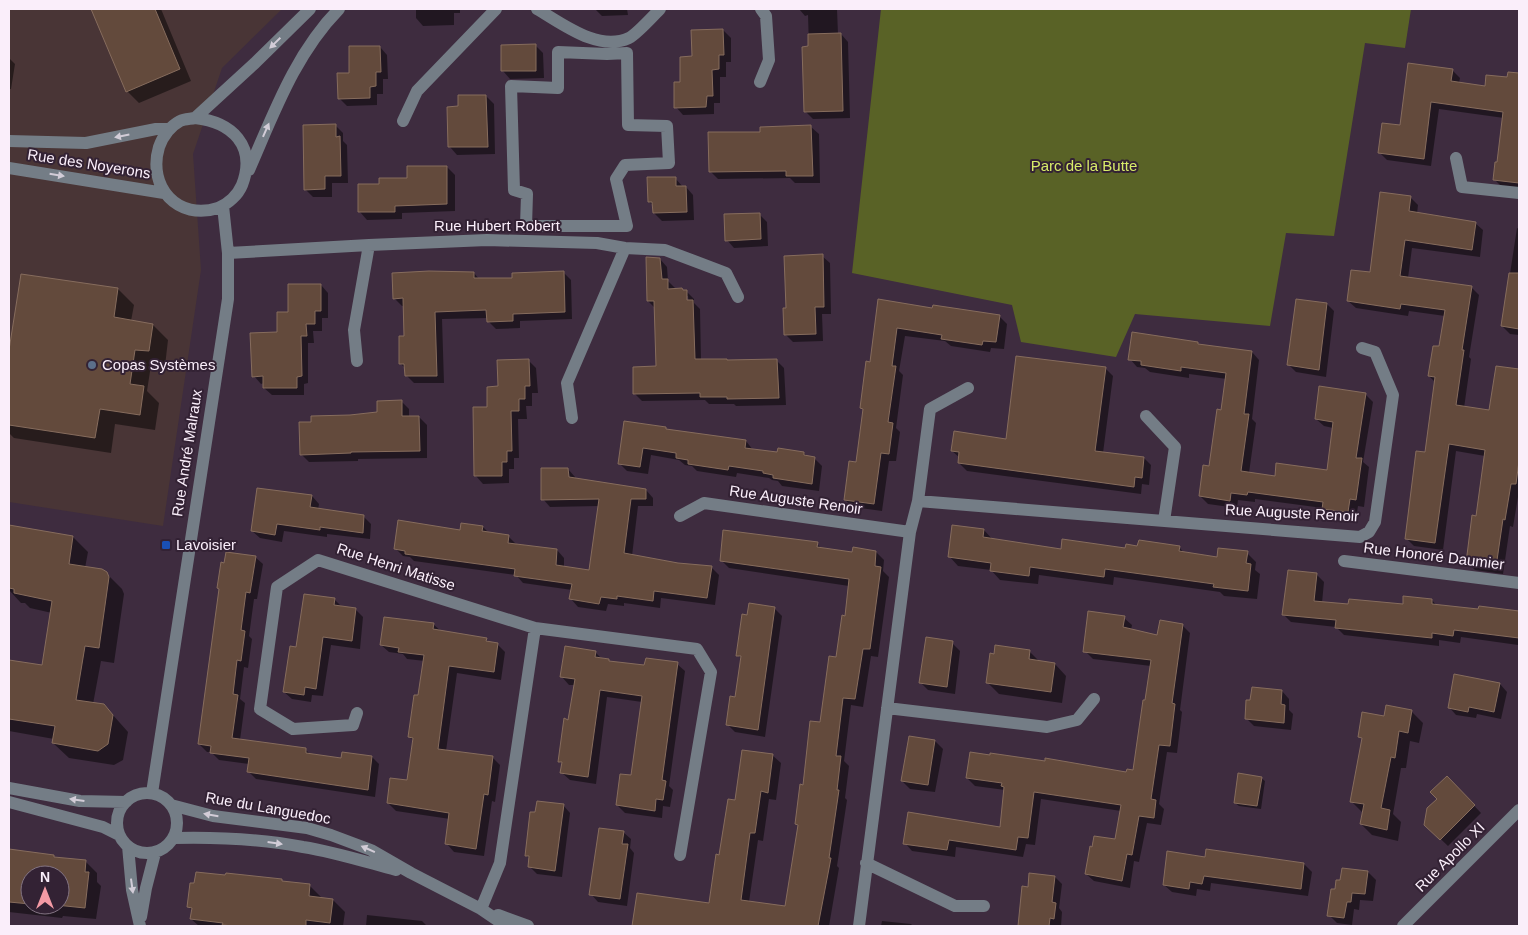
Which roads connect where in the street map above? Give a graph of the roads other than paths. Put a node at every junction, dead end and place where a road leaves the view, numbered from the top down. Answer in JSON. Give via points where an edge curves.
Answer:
{"nodes":[{"id":1,"x":310,"y":9,"type":"edge"},
{"id":2,"x":339,"y":9,"type":"edge"},
{"id":3,"x":496,"y":9,"type":"edge"},
{"id":4,"x":537,"y":9,"type":"edge"},
{"id":5,"x":660,"y":9,"type":"edge"},
{"id":6,"x":761,"y":9,"type":"edge"},
{"id":7,"x":760,"y":82,"type":"dead end"},
{"id":8,"x":195,"y":118,"type":"junction"},
{"id":9,"x":403,"y":121,"type":"dead end"},
{"id":10,"x":170,"y":129,"type":"junction"},
{"id":11,"x":9,"y":141,"type":"edge"},
{"id":12,"x":1456,"y":158,"type":"dead end"},
{"id":13,"x":9,"y":168,"type":"edge"},
{"id":14,"x":246,"y":174,"type":"junction"},
{"id":15,"x":514,"y":190,"type":"joint"},
{"id":16,"x":164,"y":193,"type":"junction"},
{"id":17,"x":1519,"y":193,"type":"edge"},
{"id":18,"x":223,"y":206,"type":"junction"},
{"id":19,"x":369,"y":245,"type":"junction"},
{"id":20,"x":625,"y":248,"type":"junction"},
{"id":21,"x":228,"y":253,"type":"junction"},
{"id":22,"x":738,"y":298,"type":"dead end"},
{"id":23,"x":1362,"y":348,"type":"dead end"},
{"id":24,"x":357,"y":362,"type":"dead end"},
{"id":25,"x":968,"y":388,"type":"dead end"},
{"id":26,"x":1146,"y":416,"type":"dead end"},
{"id":27,"x":572,"y":418,"type":"dead end"},
{"id":28,"x":918,"y":501,"type":"junction"},
{"id":29,"x":680,"y":516,"type":"dead end"},
{"id":30,"x":1164,"y":521,"type":"junction"},
{"id":31,"x":910,"y":532,"type":"junction"},
{"id":32,"x":1344,"y":561,"type":"dead end"},
{"id":33,"x":1519,"y":582,"type":"edge"},
{"id":34,"x":535,"y":628,"type":"junction"},
{"id":35,"x":1094,"y":699,"type":"dead end"},
{"id":36,"x":887,"y":708,"type":"junction"},
{"id":37,"x":357,"y":713,"type":"dead end"},
{"id":38,"x":9,"y":788,"type":"edge"},
{"id":39,"x":152,"y":793,"type":"junction"},
{"id":40,"x":9,"y":802,"type":"edge"},
{"id":41,"x":126,"y":802,"type":"junction"},
{"id":42,"x":171,"y":805,"type":"junction"},
{"id":43,"x":1519,"y":810,"type":"edge"},
{"id":44,"x":119,"y":835,"type":"junction"},
{"id":45,"x":174,"y":838,"type":"junction"},
{"id":46,"x":128,"y":846,"type":"junction"},
{"id":47,"x":155,"y":853,"type":"junction"},
{"id":48,"x":680,"y":856,"type":"dead end"},
{"id":49,"x":866,"y":863,"type":"junction"},
{"id":50,"x":411,"y":873,"type":"junction"},
{"id":51,"x":984,"y":906,"type":"dead end"},
{"id":52,"x":481,"y":909,"type":"junction"},
{"id":53,"x":140,"y":925,"type":"edge"},
{"id":54,"x":506,"y":926,"type":"edge"},
{"id":55,"x":528,"y":926,"type":"edge"},
{"id":56,"x":859,"y":926,"type":"edge"},
{"id":57,"x":1403,"y":926,"type":"edge"}],
"edges":[{"from":1,"to":8,"type":"street","one_way":true},
{"from":14,"to":2,"type":"street","one_way":true,"via":[[291,74]]},
{"from":3,"to":9,"type":"street","via":[[417,91]]},
{"from":4,"to":5,"type":"street","via":[[588,38],[607,42],[630,38]]},
{"from":6,"to":7,"type":"street","via":[[766,16],[769,60]]},
{"from":8,"to":10,"type":"street","via":[[180,121]]},
{"from":8,"to":14,"type":"street","via":[[230,129],[241,142],[247,158]]},
{"from":10,"to":11,"type":"street","name":"Rue des Noyerons","one_way":true,"via":[[86,143]]},
{"from":10,"to":16,"type":"street","via":[[162,138],[155,166]]},
{"from":12,"to":17,"type":"street","via":[[1462,187]]},
{"from":13,"to":16,"type":"street","name":"Rue des Noyerons","one_way":true},
{"from":14,"to":18,"type":"street","via":[[240,190]]},
{"from":15,"to":15,"type":"street","via":[[511,86],[558,88],[558,52],[627,53],[628,125],[667,126],[669,163],[626,165],[616,178],[627,226],[526,226],[527,194]]},
{"from":16,"to":18,"type":"street","via":[[176,204],[191,210],[207,211]]},
{"from":18,"to":21,"type":"street","name":"Rue André Malraux"},
{"from":19,"to":20,"type":"street","name":"Rue Hubert Robert","via":[[487,240],[597,243]]},
{"from":19,"to":21,"type":"street","name":"Rue Hubert Robert"},
{"from":19,"to":24,"type":"street","via":[[354,330]]},
{"from":20,"to":22,"type":"street","name":"Rue Hubert Robert","via":[[665,250],[726,272]]},
{"from":20,"to":27,"type":"street","via":[[567,383]]},
{"from":21,"to":39,"type":"street","name":"Rue André Malraux","via":[[228,299]]},
{"from":23,"to":30,"type":"street","name":"Rue Auguste Renoir","via":[[1375,352],[1393,395],[1375,522],[1369,532],[1360,536]]},
{"from":25,"to":28,"type":"street","via":[[930,408]]},
{"from":26,"to":30,"type":"street","via":[[1175,447]]},
{"from":28,"to":30,"type":"street","name":"Rue Auguste Renoir"},
{"from":28,"to":31,"type":"street"},
{"from":29,"to":31,"type":"street","name":"Rue Auguste Renoir","via":[[704,503]]},
{"from":31,"to":36,"type":"street"},
{"from":32,"to":33,"type":"street","name":"Rue Honoré Daumier"},
{"from":34,"to":37,"type":"street","name":"Rue Henri Matisse","via":[[318,560],[277,587],[260,709],[292,729],[353,725]]},
{"from":34,"to":48,"type":"street","name":"Rue Henri Matisse","via":[[697,649],[711,672]]},
{"from":34,"to":52,"type":"street","via":[[500,863]]},
{"from":35,"to":36,"type":"street","via":[[1077,720],[1047,727]]},
{"from":36,"to":49,"type":"street"},
{"from":41,"to":38,"type":"street","one_way":true,"via":[[80,801]]},
{"from":39,"to":41,"type":"street","via":[[133,796]]},
{"from":39,"to":42,"type":"street"},
{"from":40,"to":44,"type":"street","via":[[103,827]]},
{"from":41,"to":44,"type":"street","via":[[117,818]]},
{"from":42,"to":45,"type":"street","via":[[177,821]]},
{"from":50,"to":42,"type":"street","name":"Rue du Languedoc","one_way":true,"via":[[371,850],[331,834],[213,816]]},
{"from":43,"to":57,"type":"street","name":"Rue Apollo XI"},
{"from":44,"to":46,"type":"street"},
{"from":45,"to":47,"type":"street"},
{"from":45,"to":50,"type":"street","name":"Rue du Languedoc","one_way":true,"via":[[264,841],[304,847]]},
{"from":46,"to":47,"type":"street","via":[[136,852]]},
{"from":46,"to":53,"type":"street","one_way":true,"via":[[132,890]]},
{"from":47,"to":53,"type":"street"},
{"from":49,"to":51,"type":"street","via":[[955,906]]},
{"from":49,"to":56,"type":"street"},
{"from":50,"to":52,"type":"street","name":"Rue du Languedoc"},
{"from":52,"to":54,"type":"street","name":"Rue du Languedoc"},
{"from":52,"to":55,"type":"street","name":"Rue du Languedoc"}]}
